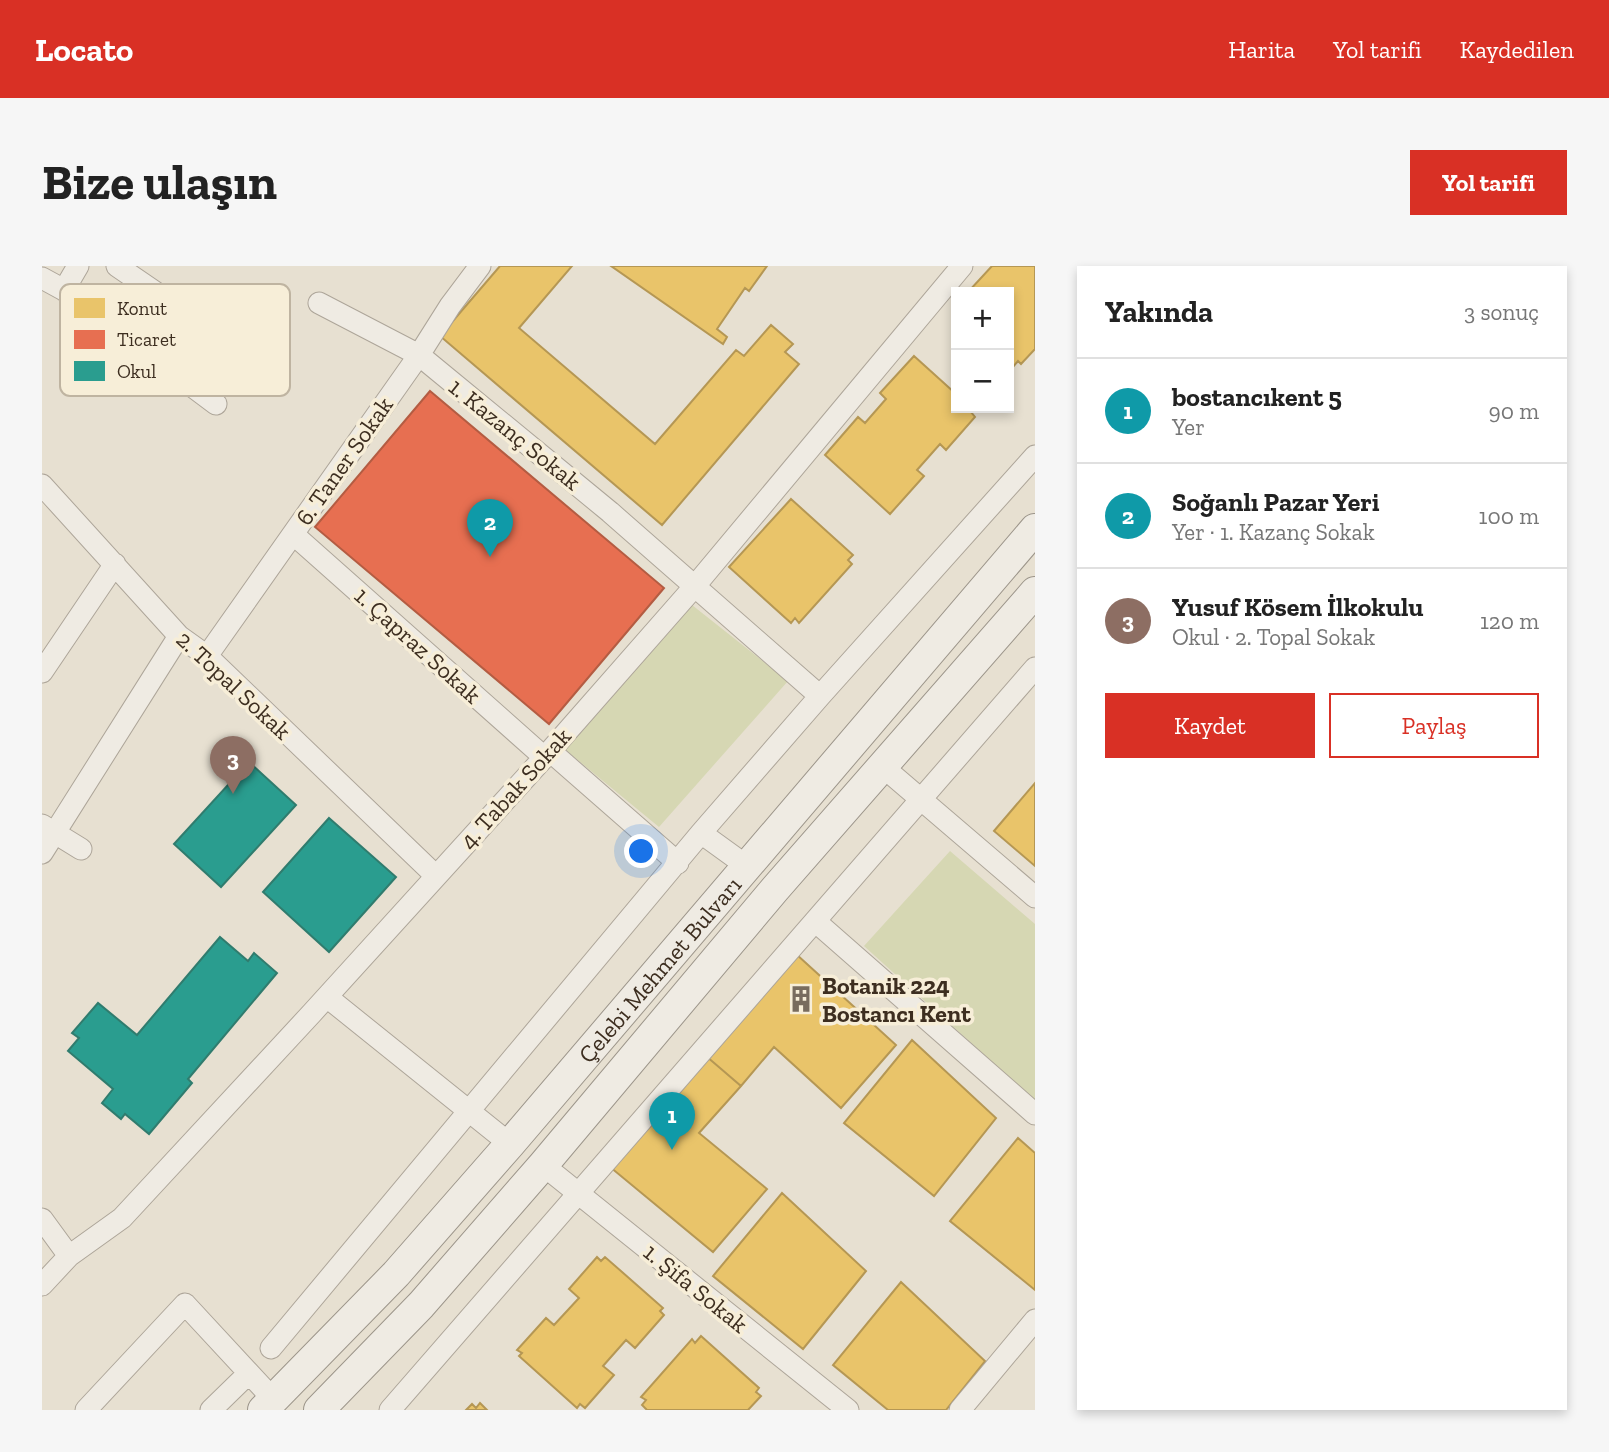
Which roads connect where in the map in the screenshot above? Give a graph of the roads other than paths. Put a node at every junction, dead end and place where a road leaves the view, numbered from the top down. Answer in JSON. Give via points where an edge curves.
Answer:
{"nodes":[{"id":1,"x":78,"y":266,"type":"edge"},
{"id":2,"x":117,"y":266,"type":"edge"},
{"id":3,"x":480,"y":266,"type":"edge"},
{"id":4,"x":962,"y":266,"type":"edge"},
{"id":5,"x":42,"y":278,"type":"edge"},
{"id":6,"x":68,"y":284,"type":"edge"},
{"id":7,"x":143,"y":284,"type":"edge"},
{"id":8,"x":60,"y":288,"type":"edge"},
{"id":9,"x":319,"y":303,"type":"dead end"},
{"id":10,"x":419,"y":355,"type":"junction"},
{"id":11,"x":205,"y":396,"type":"edge"},
{"id":12,"x":216,"y":404,"type":"dead end"},
{"id":13,"x":1035,"y":456,"type":"edge"},
{"id":14,"x":45,"y":495,"type":"edge"},
{"id":15,"x":1035,"y":529,"type":"edge"},
{"id":16,"x":293,"y":534,"type":"junction"},
{"id":17,"x":115,"y":564,"type":"junction"},
{"id":18,"x":694,"y":587,"type":"junction"},
{"id":19,"x":1035,"y":592,"type":"edge"},
{"id":20,"x":179,"y":636,"type":"junction"},
{"id":21,"x":206,"y":656,"type":"junction"},
{"id":22,"x":1035,"y":668,"type":"edge"},
{"id":23,"x":42,"y":672,"type":"edge"},
{"id":24,"x":820,"y":696,"type":"junction"},
{"id":25,"x":547,"y":754,"type":"junction"},
{"id":26,"x":882,"y":766,"type":"junction"},
{"id":27,"x":921,"y":799,"type":"junction"},
{"id":28,"x":48,"y":829,"type":"edge"},
{"id":29,"x":701,"y":833,"type":"junction"},
{"id":30,"x":81,"y":849,"type":"dead end"},
{"id":31,"x":42,"y":853,"type":"edge"},
{"id":32,"x":678,"y":863,"type":"junction"},
{"id":33,"x":748,"y":867,"type":"junction"},
{"id":34,"x":436,"y":876,"type":"junction"},
{"id":35,"x":1035,"y":897,"type":"edge"},
{"id":36,"x":814,"y":922,"type":"junction"},
{"id":37,"x":327,"y":997,"type":"junction"},
{"id":38,"x":470,"y":1111,"type":"junction"},
{"id":39,"x":1035,"y":1114,"type":"edge"},
{"id":40,"x":510,"y":1144,"type":"junction"},
{"id":41,"x":543,"y":1165,"type":"junction"},
{"id":42,"x":579,"y":1195,"type":"junction"},
{"id":43,"x":42,"y":1219,"type":"edge"},
{"id":44,"x":69,"y":1256,"type":"junction"},
{"id":45,"x":42,"y":1285,"type":"edge"},
{"id":46,"x":1035,"y":1320,"type":"edge"},
{"id":47,"x":271,"y":1348,"type":"dead end"},
{"id":48,"x":249,"y":1373,"type":"junction"},
{"id":49,"x":268,"y":1405,"type":"edge"},
{"id":50,"x":86,"y":1410,"type":"edge"},
{"id":51,"x":211,"y":1410,"type":"edge"},
{"id":52,"x":319,"y":1410,"type":"edge"},
{"id":53,"x":390,"y":1410,"type":"edge"},
{"id":54,"x":848,"y":1410,"type":"edge"},
{"id":55,"x":960,"y":1410,"type":"edge"}],
"edges":[{"from":1,"to":6,"type":"street"},
{"from":2,"to":7,"type":"street"},
{"from":3,"to":10,"type":"street","name":"6. Taner Sokak"},
{"from":4,"to":18,"type":"street","name":"4. Tabak Sokak"},
{"from":5,"to":8,"type":"street"},
{"from":9,"to":10,"type":"street","name":"1. Kazanç Sokak"},
{"from":10,"to":16,"type":"street","name":"6. Taner Sokak"},
{"from":10,"to":18,"type":"street","name":"1. Kazanç Sokak"},
{"from":11,"to":12,"type":"street"},
{"from":13,"to":24,"type":"street"},
{"from":14,"to":17,"type":"street","name":"2. Topal Sokak"},
{"from":15,"to":33,"type":"main road","name":"Çelebi Mehmet Bulvarı"},
{"from":16,"to":21,"type":"street","name":"6. Taner Sokak"},
{"from":16,"to":25,"type":"street","name":"1. Çapraz Sokak"},
{"from":17,"to":20,"type":"street","name":"2. Topal Sokak"},
{"from":17,"to":23,"type":"street"},
{"from":18,"to":24,"type":"street","name":"1. Kazanç Sokak"},
{"from":18,"to":25,"type":"street","name":"4. Tabak Sokak"},
{"from":19,"to":26,"type":"main road","name":"Çelebi Mehmet Bulvarı"},
{"from":20,"to":21,"type":"street","name":"2. Topal Sokak"},
{"from":20,"to":28,"type":"street"},
{"from":21,"to":34,"type":"street","name":"2. Topal Sokak"},
{"from":22,"to":27,"type":"street"},
{"from":24,"to":29,"type":"street"},
{"from":25,"to":32,"type":"street","name":"1. Çapraz Sokak"},
{"from":25,"to":34,"type":"street","name":"4. Tabak Sokak"},
{"from":26,"to":27,"type":"street"},
{"from":26,"to":41,"type":"main road","name":"Çelebi Mehmet Bulvarı"},
{"from":27,"to":35,"type":"street"},
{"from":27,"to":36,"type":"street"},
{"from":28,"to":30,"type":"street"},
{"from":28,"to":31,"type":"street"},
{"from":29,"to":32,"type":"street"},
{"from":29,"to":33,"type":"street"},
{"from":32,"to":38,"type":"street"},
{"from":33,"to":40,"type":"main road","name":"Çelebi Mehmet Bulvarı"},
{"from":34,"to":37,"type":"street","name":"4. Tabak Sokak"},
{"from":36,"to":39,"type":"street"},
{"from":36,"to":42,"type":"street"},
{"from":37,"to":38,"type":"street"},
{"from":37,"to":44,"type":"street","name":"4. Tabak Sokak","via":[[122,1218]]},
{"from":38,"to":40,"type":"street"},
{"from":38,"to":47,"type":"street"},
{"from":40,"to":49,"type":"main road","name":"Çelebi Mehmet Bulvarı","via":[[396,1274]]},
{"from":41,"to":42,"type":"street","name":"1. Şifa Sokak"},
{"from":41,"to":52,"type":"main road","name":"Çelebi Mehmet Bulvarı","via":[[421,1305]]},
{"from":42,"to":53,"type":"street"},
{"from":42,"to":54,"type":"street","name":"1. Şifa Sokak"},
{"from":43,"to":44,"type":"street"},
{"from":44,"to":45,"type":"street","name":"4. Tabak Sokak"},
{"from":46,"to":55,"type":"street"},
{"from":48,"to":49,"type":"street"},
{"from":48,"to":50,"type":"street","via":[[186,1304]]},
{"from":48,"to":51,"type":"street"}]}
